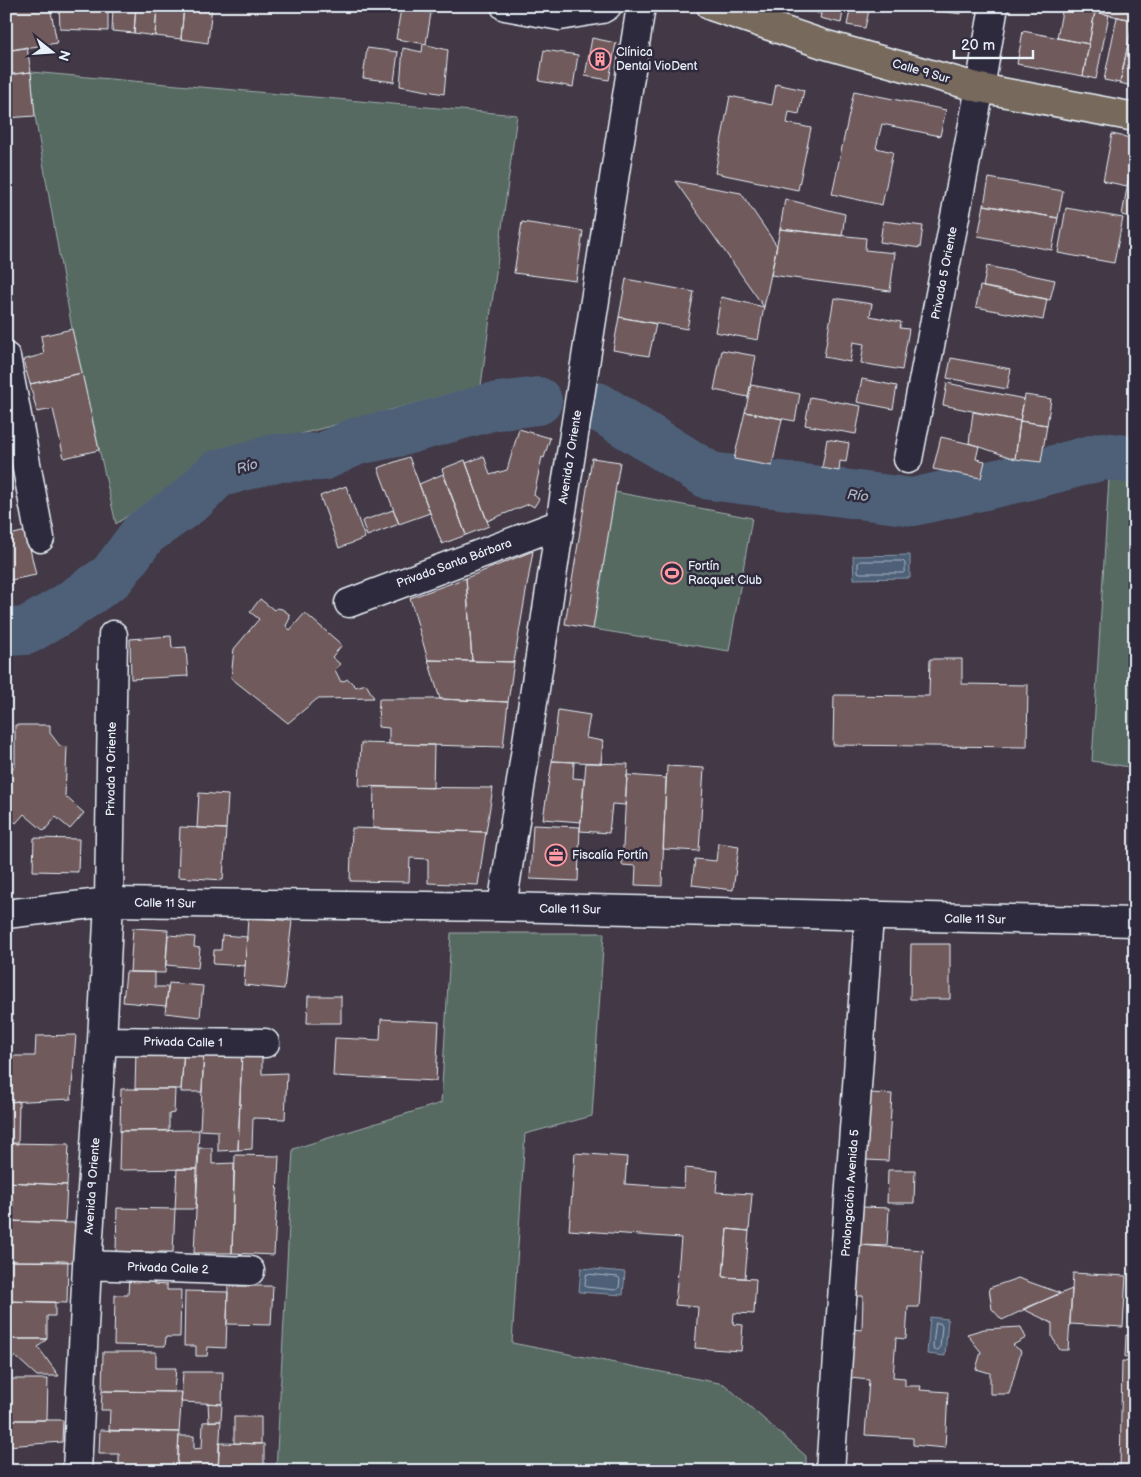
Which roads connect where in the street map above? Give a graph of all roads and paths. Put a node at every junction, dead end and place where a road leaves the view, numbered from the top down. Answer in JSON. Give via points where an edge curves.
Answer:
{"nodes":[{"id":1,"x":505,"y":6,"type":"edge"},
{"id":2,"x":607,"y":6,"type":"edge"},
{"id":3,"x":641,"y":6,"type":"edge"},
{"id":4,"x":711,"y":6,"type":"edge"},
{"id":5,"x":994,"y":6,"type":"edge"},
{"id":6,"x":980,"y":88,"type":"junction"},
{"id":7,"x":1135,"y":117,"type":"edge"},
{"id":8,"x":6,"y":357,"type":"edge"},
{"id":9,"x":908,"y":459,"type":"dead end"},
{"id":10,"x":560,"y":524,"type":"junction"},
{"id":11,"x":40,"y":538,"type":"dead end"},
{"id":12,"x":349,"y":603,"type":"dead end"},
{"id":13,"x":113,"y":635,"type":"dead end"},
{"id":14,"x":109,"y":902,"type":"junction"},
{"id":15,"x":502,"y":907,"type":"junction"},
{"id":16,"x":6,"y":914,"type":"edge"},
{"id":17,"x":869,"y":916,"type":"junction"},
{"id":18,"x":1135,"y":922,"type":"edge"},
{"id":19,"x":102,"y":1041,"type":"junction"},
{"id":20,"x":265,"y":1043,"type":"dead end"},
{"id":21,"x":87,"y":1265,"type":"junction"},
{"id":22,"x":250,"y":1271,"type":"dead end"},
{"id":23,"x":77,"y":1471,"type":"edge"},
{"id":24,"x":830,"y":1471,"type":"edge"}],
"edges":[{"from":1,"to":2,"type":"street","via":[[560,16]]},
{"from":3,"to":10,"type":"street","name":"Avenida 7 Oriente"},
{"from":4,"to":6,"type":"main road","name":"Calle 9 Sur","via":[[823,44]]},
{"from":5,"to":6,"type":"street","name":"Privada 5 Oriente"},
{"from":6,"to":7,"type":"main road","name":"Calle 9 Sur"},
{"from":6,"to":9,"type":"street","name":"Privada 5 Oriente"},
{"from":8,"to":11,"type":"street"},
{"from":10,"to":12,"type":"street","name":"Privada Santa Bárbara"},
{"from":10,"to":15,"type":"street","name":"Avenida 7 Oriente"},
{"from":13,"to":14,"type":"street","name":"Privada 9 Oriente"},
{"from":14,"to":15,"type":"street","name":"Calle 11 Sur"},
{"from":14,"to":16,"type":"street","name":"Calle 11 Sur"},
{"from":14,"to":19,"type":"street","name":"Avenida 9 Oriente"},
{"from":15,"to":17,"type":"street","name":"Calle 11 Sur"},
{"from":17,"to":18,"type":"street","name":"Calle 11 Sur"},
{"from":17,"to":24,"type":"street","name":"Prolongación Avenida 5"},
{"from":19,"to":20,"type":"street","name":"Privada Calle 1"},
{"from":19,"to":21,"type":"street","name":"Avenida 9 Oriente"},
{"from":21,"to":22,"type":"street","name":"Privada Calle 2"},
{"from":21,"to":23,"type":"street","name":"Avenida 9 Oriente"}]}
